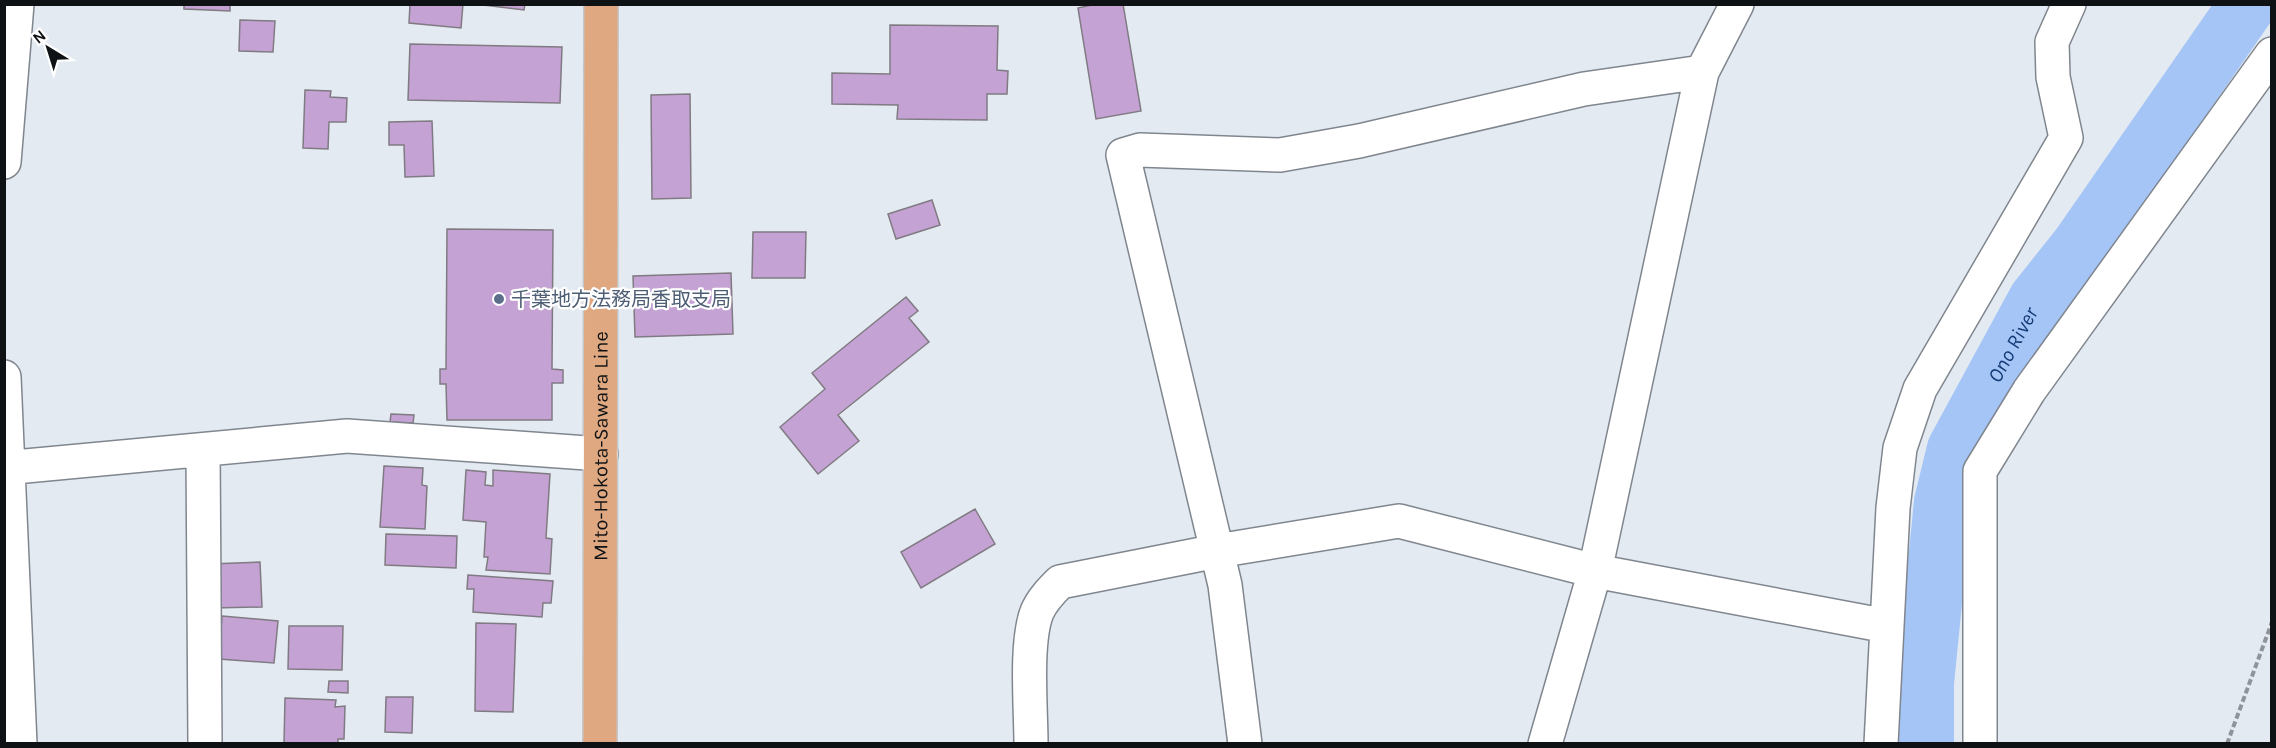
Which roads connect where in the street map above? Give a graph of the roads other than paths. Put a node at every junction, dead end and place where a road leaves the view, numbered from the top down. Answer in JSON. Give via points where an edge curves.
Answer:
{"nodes":[{"id":1,"x":17,"y":4,"type":"edge"},
{"id":2,"x":601,"y":4,"type":"edge"},
{"id":3,"x":1737,"y":4,"type":"edge"},
{"id":4,"x":2069,"y":4,"type":"edge"},
{"id":5,"x":2271,"y":54,"type":"edge"},
{"id":6,"x":1702,"y":72,"type":"junction"},
{"id":7,"x":4,"y":162,"type":"edge"},
{"id":8,"x":4,"y":377,"type":"edge"},
{"id":9,"x":202,"y":450,"type":"junction"},
{"id":10,"x":601,"y":454,"type":"junction"},
{"id":11,"x":6,"y":468,"type":"edge"},
{"id":12,"x":1217,"y":551,"type":"junction"},
{"id":13,"x":1595,"y":571,"type":"junction"},
{"id":14,"x":1887,"y":626,"type":"junction"},
{"id":15,"x":20,"y":744,"type":"edge"},
{"id":16,"x":205,"y":744,"type":"edge"},
{"id":17,"x":600,"y":744,"type":"edge"},
{"id":18,"x":1031,"y":744,"type":"edge"},
{"id":19,"x":1245,"y":744,"type":"edge"},
{"id":20,"x":1545,"y":744,"type":"edge"},
{"id":21,"x":1881,"y":744,"type":"edge"},
{"id":22,"x":1980,"y":744,"type":"edge"}],
"edges":[{"from":1,"to":7,"type":"street"},
{"from":2,"to":10,"type":"main road","name":"Mito-Hokota-Sawara Line"},
{"from":3,"to":6,"type":"street"},
{"from":4,"to":14,"type":"street","via":[[2052,42],[2053,77],[2066,138],[1920,389],[1900,448]]},
{"from":5,"to":22,"type":"street","via":[[2029,391],[1980,471]]},
{"from":6,"to":12,"type":"street","via":[[1584,89],[1359,141],[1280,155],[1140,150],[1123,155]]},
{"from":6,"to":13,"type":"street"},
{"from":8,"to":11,"type":"street"},
{"from":9,"to":10,"type":"street","via":[[347,436]]},
{"from":9,"to":11,"type":"street"},
{"from":9,"to":16,"type":"street"},
{"from":10,"to":17,"type":"main road","name":"Mito-Hokota-Sawara Line"},
{"from":11,"to":15,"type":"street"},
{"from":12,"to":13,"type":"street","via":[[1399,521]]},
{"from":12,"to":18,"type":"street","via":[[1060,582],[1046,596],[1032,631]]},
{"from":12,"to":19,"type":"street","via":[[1225,585]]},
{"from":13,"to":14,"type":"street"},
{"from":13,"to":20,"type":"street"},
{"from":14,"to":21,"type":"street"}]}
